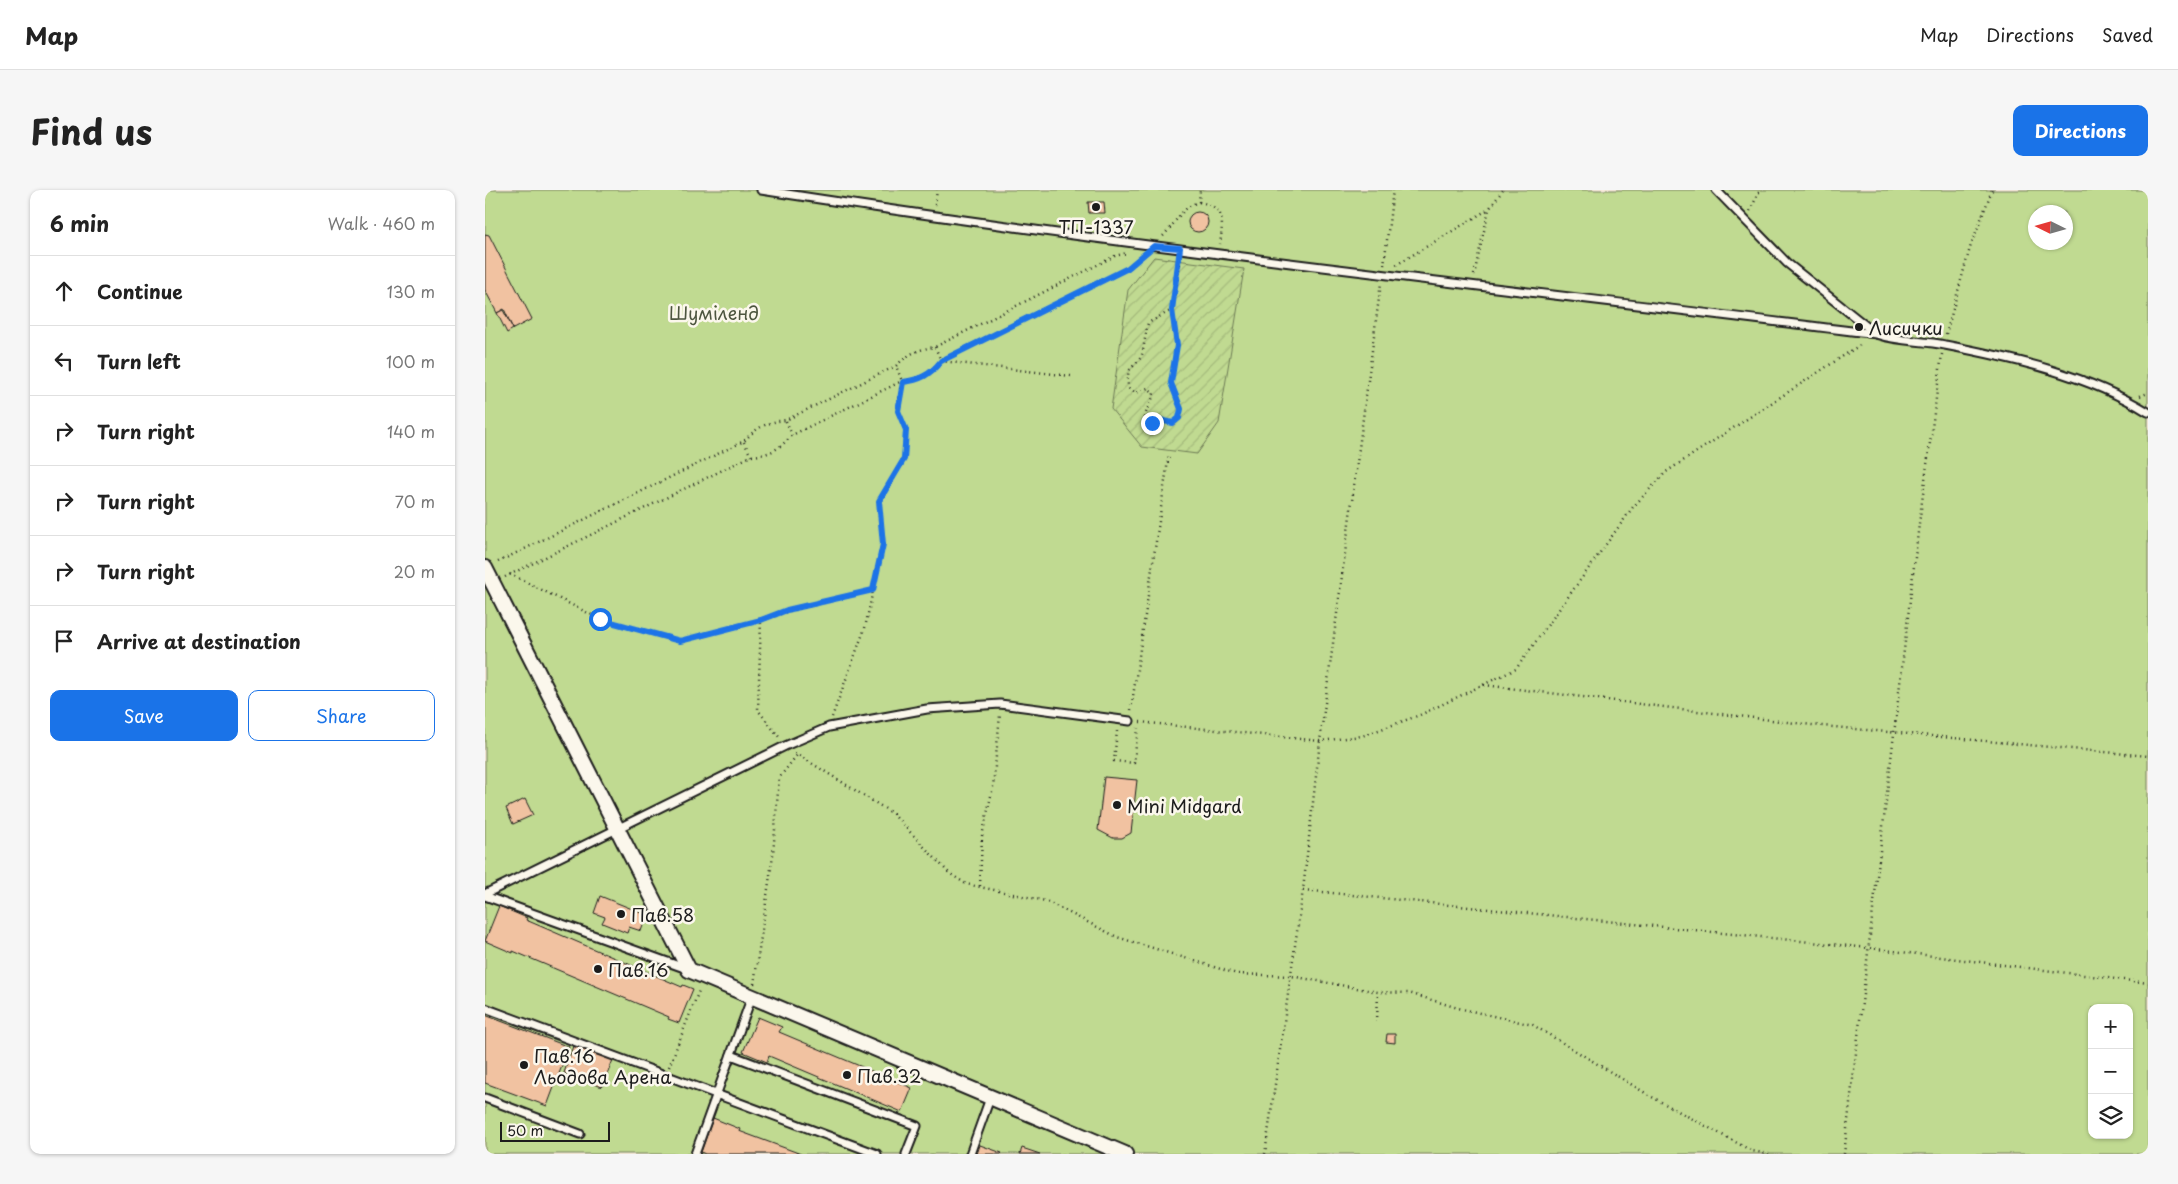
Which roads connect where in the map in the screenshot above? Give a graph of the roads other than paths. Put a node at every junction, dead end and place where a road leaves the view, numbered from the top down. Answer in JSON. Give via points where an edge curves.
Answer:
{"nodes":[{"id":1,"x":761,"y":190,"type":"edge"},
{"id":2,"x":1715,"y":190,"type":"edge"},
{"id":3,"x":1877,"y":334,"type":"junction"},
{"id":4,"x":2148,"y":412,"type":"edge"},
{"id":5,"x":487,"y":574,"type":"edge"},
{"id":6,"x":1130,"y":721,"type":"road end"},
{"id":7,"x":617,"y":828,"type":"junction"},
{"id":8,"x":485,"y":895,"type":"edge"},
{"id":9,"x":689,"y":970,"type":"junction"},
{"id":10,"x":752,"y":996,"type":"junction"},
{"id":11,"x":485,"y":1008,"type":"edge"},
{"id":12,"x":731,"y":1055,"type":"junction"},
{"id":13,"x":717,"y":1095,"type":"junction"},
{"id":14,"x":485,"y":1098,"type":"edge"},
{"id":15,"x":990,"y":1098,"type":"junction"},
{"id":16,"x":580,"y":1134,"type":"dead end"},
{"id":17,"x":695,"y":1154,"type":"edge"},
{"id":18,"x":877,"y":1154,"type":"edge"},
{"id":19,"x":906,"y":1154,"type":"edge"},
{"id":20,"x":970,"y":1154,"type":"edge"},
{"id":21,"x":1125,"y":1154,"type":"edge"}],
"edges":[{"from":1,"to":3,"type":"lane","via":[[1154,246]]},
{"from":2,"to":3,"type":"lane","via":[[1787,263]]},
{"from":3,"to":4,"type":"lane","via":[[1891,339],[1943,344],[2052,370],[2129,400]]},
{"from":5,"to":7,"type":"street"},
{"from":6,"to":7,"type":"lane","via":[[1000,704],[927,709],[829,726]]},
{"from":7,"to":8,"type":"lane"},
{"from":7,"to":9,"type":"street"},
{"from":8,"to":9,"type":"lane"},
{"from":9,"to":10,"type":"street"},
{"from":10,"to":12,"type":"lane"},
{"from":10,"to":15,"type":"street"},
{"from":11,"to":13,"type":"lane"},
{"from":12,"to":13,"type":"lane"},
{"from":12,"to":19,"type":"lane","via":[[917,1126]]},
{"from":13,"to":17,"type":"lane"},
{"from":13,"to":18,"type":"lane"},
{"from":14,"to":16,"type":"lane"},
{"from":15,"to":20,"type":"lane"},
{"from":15,"to":21,"type":"street"}]}
